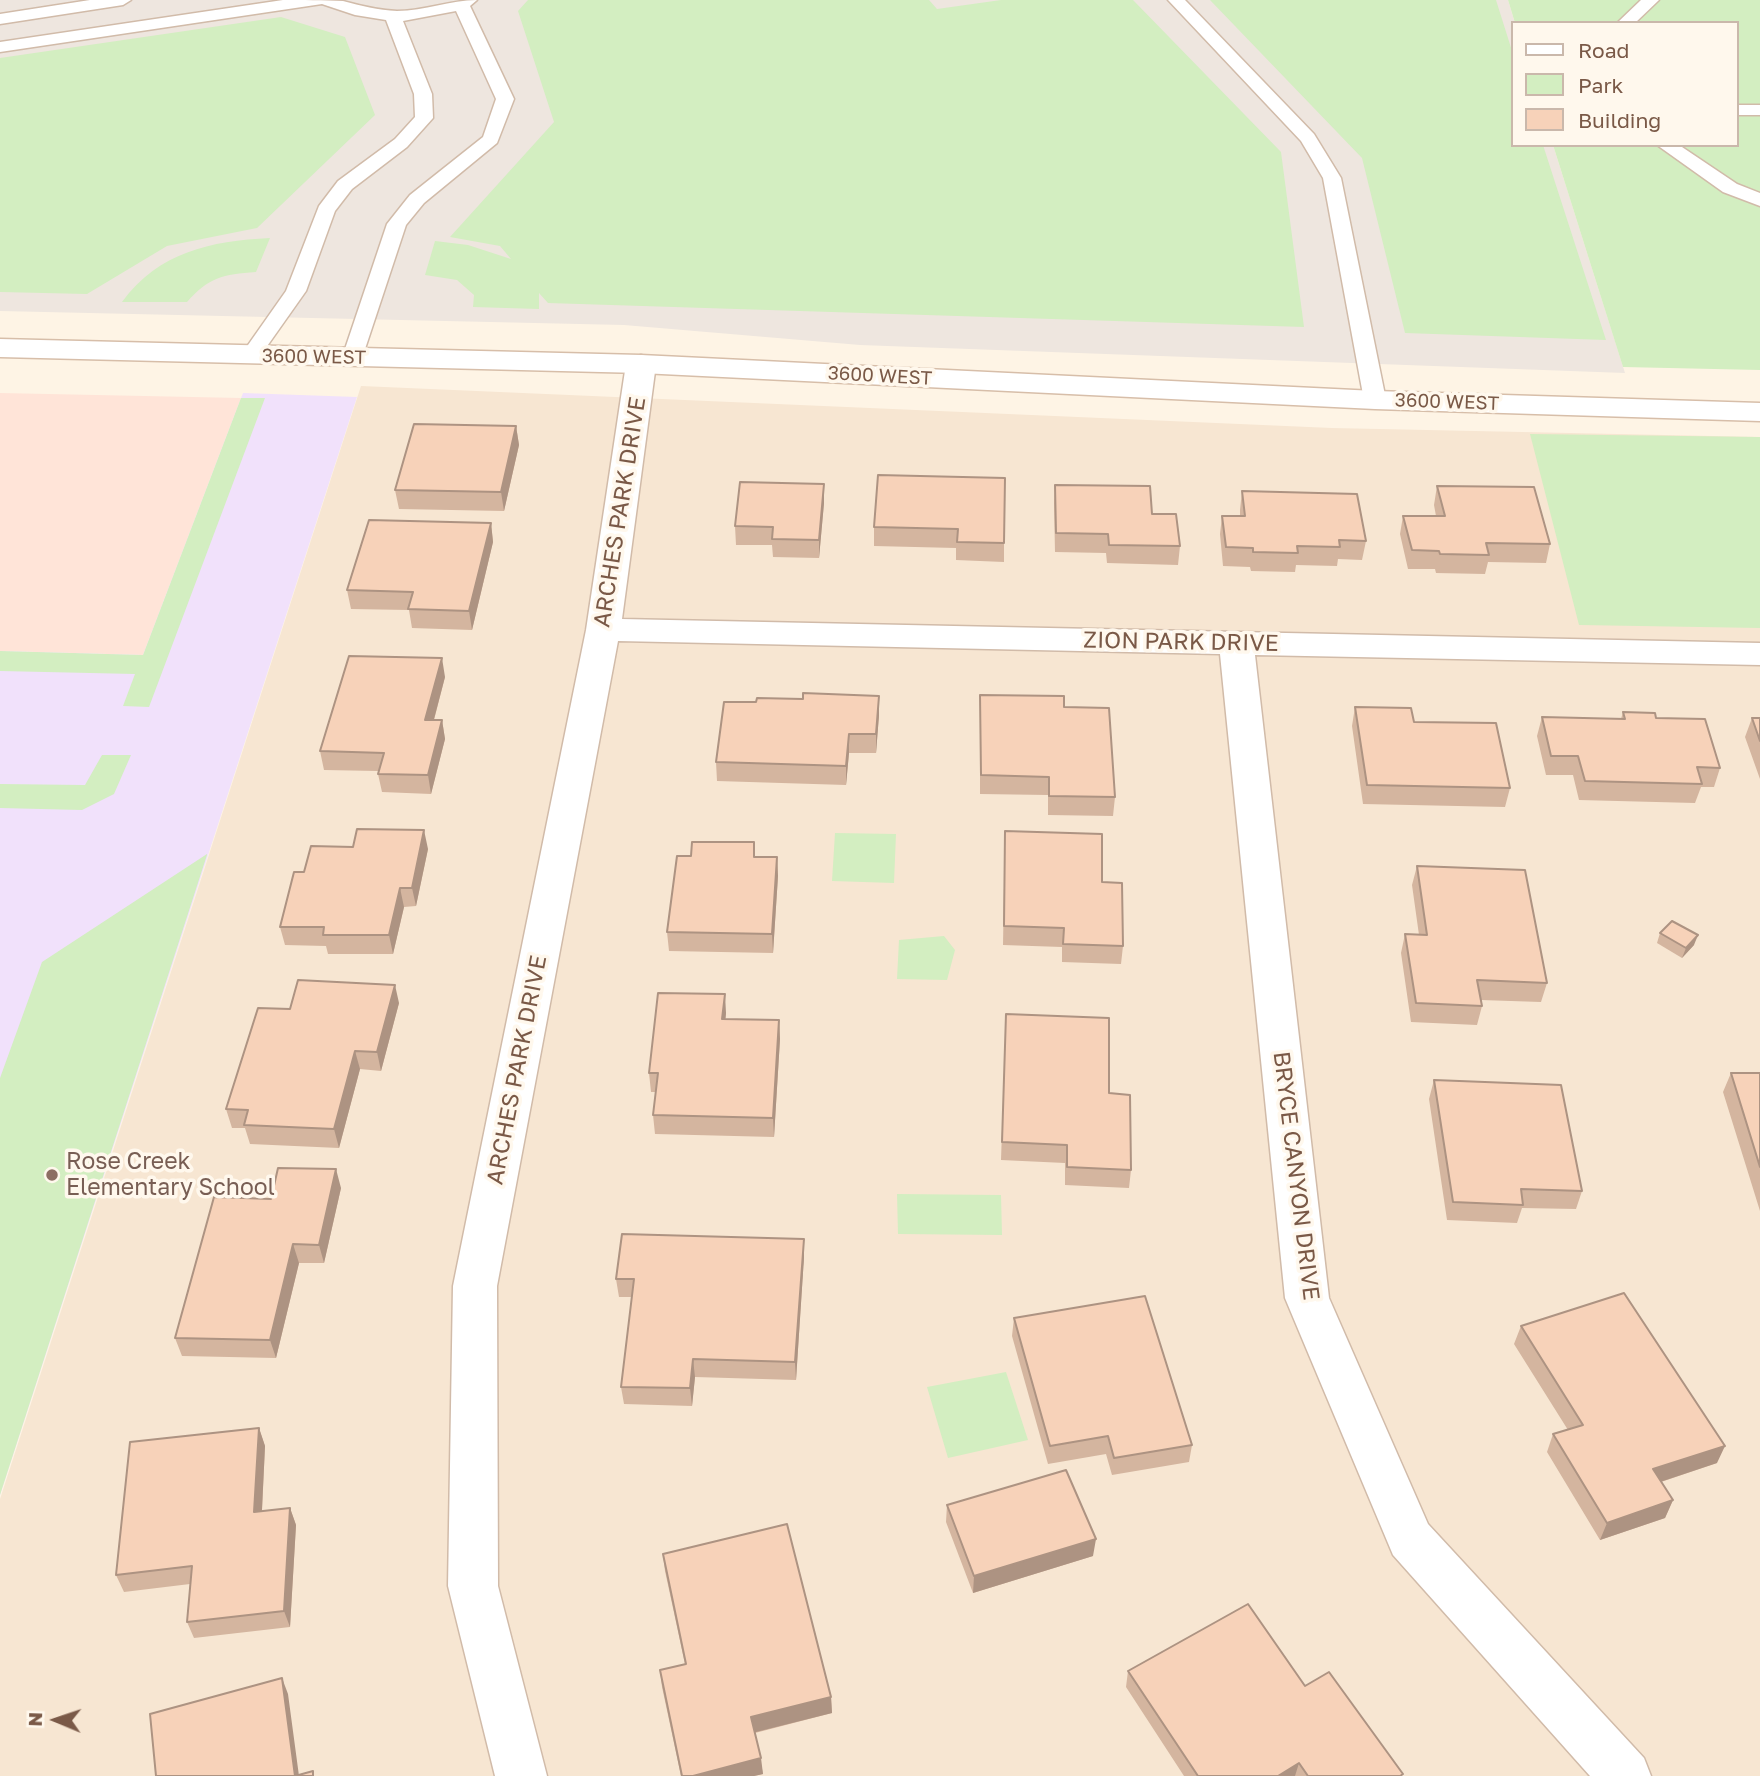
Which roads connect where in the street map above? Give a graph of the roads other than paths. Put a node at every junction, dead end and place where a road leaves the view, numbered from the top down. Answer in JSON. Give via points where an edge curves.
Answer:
{"nodes":[{"id":1,"x":123,"y":0,"type":"edge"},
{"id":2,"x":317,"y":0,"type":"edge"},
{"id":3,"x":327,"y":0,"type":"edge"},
{"id":4,"x":1176,"y":0,"type":"edge"},
{"id":5,"x":1651,"y":0,"type":"edge"},
{"id":6,"x":465,"y":2,"type":"edge"},
{"id":7,"x":392,"y":15,"type":"junction"},
{"id":8,"x":0,"y":19,"type":"edge"},
{"id":9,"x":1627,"y":21,"type":"edge"},
{"id":10,"x":0,"y":47,"type":"edge"},
{"id":11,"x":1739,"y":110,"type":"edge"},
{"id":12,"x":1760,"y":110,"type":"edge"},
{"id":13,"x":1668,"y":147,"type":"edge"},
{"id":14,"x":1760,"y":200,"type":"edge"},
{"id":15,"x":0,"y":348,"type":"edge"},
{"id":16,"x":251,"y":355,"type":"junction"},
{"id":17,"x":352,"y":358,"type":"junction"},
{"id":18,"x":641,"y":364,"type":"junction"},
{"id":19,"x":1375,"y":400,"type":"junction"},
{"id":20,"x":1760,"y":412,"type":"edge"},
{"id":21,"x":603,"y":630,"type":"junction"},
{"id":22,"x":1236,"y":643,"type":"junction"},
{"id":23,"x":1760,"y":654,"type":"edge"},
{"id":24,"x":521,"y":1776,"type":"edge"},
{"id":25,"x":1625,"y":1776,"type":"edge"}],
"edges":[{"from":1,"to":8,"type":"lane"},
{"from":2,"to":10,"type":"lane"},
{"from":3,"to":7,"type":"lane","via":[[342,8]]},
{"from":4,"to":19,"type":"lane","via":[[1308,138],[1332,178]]},
{"from":5,"to":9,"type":"lane"},
{"from":6,"to":7,"type":"lane"},
{"from":6,"to":17,"type":"lane","via":[[505,99],[491,139],[417,199],[397,224]]},
{"from":7,"to":16,"type":"lane","via":[[424,94],[424,118],[401,143],[345,186],[326,210],[296,291]]},
{"from":11,"to":12,"type":"lane"},
{"from":13,"to":14,"type":"lane","via":[[1730,188]]},
{"from":15,"to":16,"type":"street","name":"3600 WEST"},
{"from":16,"to":17,"type":"street","name":"3600 WEST"},
{"from":17,"to":18,"type":"street","name":"3600 WEST"},
{"from":18,"to":19,"type":"street","name":"3600 WEST"},
{"from":18,"to":21,"type":"street","name":"ARCHES PARK DRIVE"},
{"from":19,"to":20,"type":"street","name":"3600 WEST"},
{"from":21,"to":22,"type":"street","name":"ZION PARK DRIVE"},
{"from":21,"to":24,"type":"street","name":"ARCHES PARK DRIVE","via":[[475,1286],[473,1586]]},
{"from":22,"to":23,"type":"street","name":"ZION PARK DRIVE"},
{"from":22,"to":25,"type":"street","name":"BRYCE CANYON DRIVE","via":[[1307,1298],[1410,1539]]}]}
